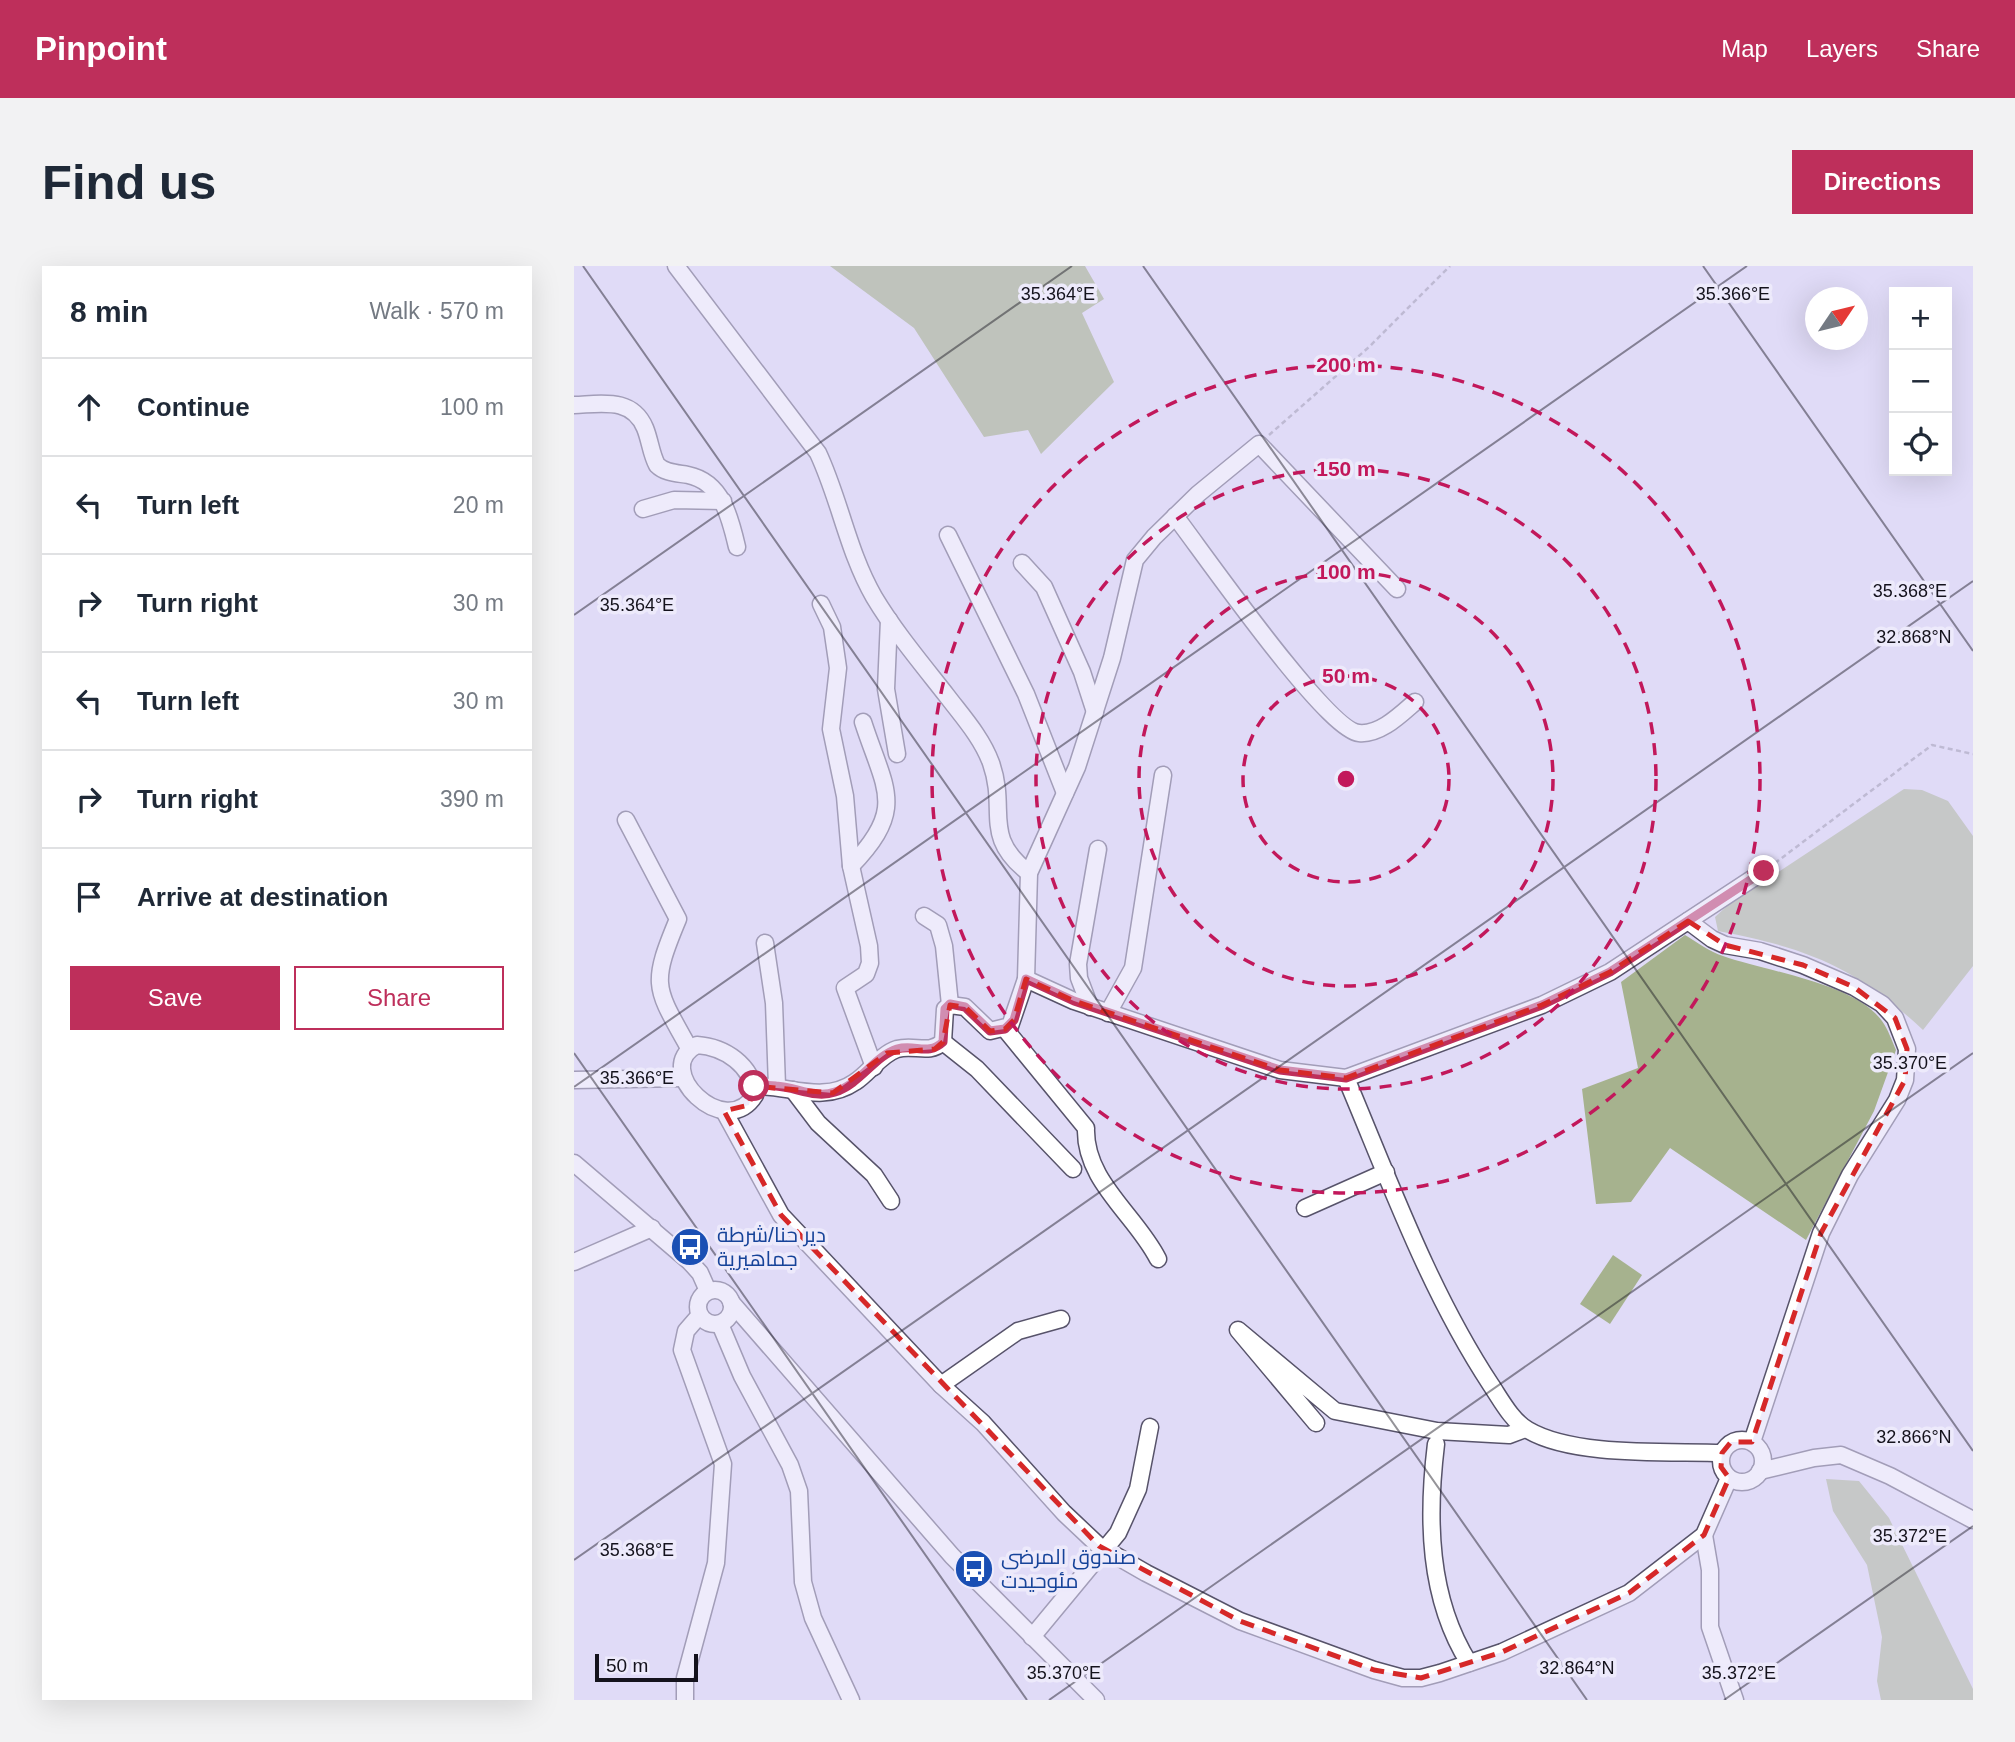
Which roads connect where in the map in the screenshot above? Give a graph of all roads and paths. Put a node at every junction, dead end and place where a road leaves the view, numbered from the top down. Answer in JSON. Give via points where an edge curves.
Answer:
{"nodes":[{"id":1,"x":676,"y":266,"type":"edge"},
{"id":2,"x":1450,"y":266,"type":"edge"},
{"id":3,"x":574,"y":405,"type":"edge"},
{"id":4,"x":1259,"y":444,"type":"junction"},
{"id":5,"x":723,"y":502,"type":"junction"},
{"id":6,"x":643,"y":509,"type":"dead end"},
{"id":7,"x":1175,"y":516,"type":"junction"},
{"id":8,"x":948,"y":536,"type":"dead end"},
{"id":9,"x":737,"y":547,"type":"dead end"},
{"id":10,"x":1022,"y":563,"type":"dead end"},
{"id":11,"x":1398,"y":589,"type":"dead end"},
{"id":12,"x":821,"y":604,"type":"dead end"},
{"id":13,"x":889,"y":620,"type":"junction"},
{"id":14,"x":1415,"y":702,"type":"dead end"},
{"id":15,"x":1094,"y":712,"type":"junction"},
{"id":16,"x":863,"y":722,"type":"dead end"},
{"id":17,"x":897,"y":754,"type":"dead end"},
{"id":18,"x":1973,"y":754,"type":"edge"},
{"id":19,"x":1163,"y":775,"type":"dead end"},
{"id":20,"x":1065,"y":793,"type":"junction"},
{"id":21,"x":626,"y":820,"type":"dead end"},
{"id":22,"x":1098,"y":849,"type":"dead end"},
{"id":23,"x":851,"y":866,"type":"junction"},
{"id":24,"x":1764,"y":871,"type":"joint"},
{"id":25,"x":1029,"y":873,"type":"junction"},
{"id":26,"x":924,"y":916,"type":"dead end"},
{"id":27,"x":1688,"y":921,"type":"junction"},
{"id":28,"x":765,"y":943,"type":"dead end"},
{"id":29,"x":1026,"y":979,"type":"junction"},
{"id":30,"x":950,"y":1004,"type":"junction"},
{"id":31,"x":1090,"y":1007,"type":"junction"},
{"id":32,"x":1108,"y":1013,"type":"junction"},
{"id":33,"x":1005,"y":1029,"type":"junction"},
{"id":34,"x":943,"y":1042,"type":"junction"},
{"id":35,"x":689,"y":1048,"type":"junction"},
{"id":36,"x":874,"y":1067,"type":"junction"},
{"id":37,"x":682,"y":1078,"type":"junction"},
{"id":38,"x":1346,"y":1078,"type":"junction"},
{"id":39,"x":574,"y":1080,"type":"edge"},
{"id":40,"x":754,"y":1086,"type":"junction"},
{"id":41,"x":785,"y":1088,"type":"junction"},
{"id":42,"x":724,"y":1111,"type":"junction"},
{"id":43,"x":574,"y":1163,"type":"edge"},
{"id":44,"x":1073,"y":1168,"type":"dead end"},
{"id":45,"x":1386,"y":1172,"type":"junction"},
{"id":46,"x":891,"y":1201,"type":"dead end"},
{"id":47,"x":1305,"y":1208,"type":"dead end"},
{"id":48,"x":652,"y":1228,"type":"junction"},
{"id":49,"x":1158,"y":1259,"type":"dead end"},
{"id":50,"x":574,"y":1262,"type":"edge"},
{"id":51,"x":708,"y":1292,"type":"junction"},
{"id":52,"x":731,"y":1302,"type":"junction"},
{"id":53,"x":699,"y":1316,"type":"junction"},
{"id":54,"x":1061,"y":1320,"type":"dead end"},
{"id":55,"x":720,"y":1324,"type":"junction"},
{"id":56,"x":941,"y":1385,"type":"junction"},
{"id":57,"x":1316,"y":1423,"type":"dead end"},
{"id":58,"x":1150,"y":1427,"type":"dead end"},
{"id":59,"x":1525,"y":1429,"type":"junction"},
{"id":60,"x":1752,"y":1442,"type":"junction"},
{"id":61,"x":1436,"y":1444,"type":"dead end"},
{"id":62,"x":1721,"y":1453,"type":"junction"},
{"id":63,"x":1760,"y":1471,"type":"junction"},
{"id":64,"x":1729,"y":1478,"type":"junction"},
{"id":65,"x":1973,"y":1520,"type":"edge"},
{"id":66,"x":1704,"y":1535,"type":"junction"},
{"id":67,"x":1105,"y":1549,"type":"junction"},
{"id":68,"x":1032,"y":1637,"type":"junction"},
{"id":69,"x":1469,"y":1663,"type":"junction"},
{"id":70,"x":685,"y":1700,"type":"edge"},
{"id":71,"x":851,"y":1700,"type":"edge"},
{"id":72,"x":1096,"y":1700,"type":"edge"},
{"id":73,"x":1735,"y":1700,"type":"edge"}],
"edges":[{"from":1,"to":13,"type":"street","via":[[818,453],[860,570]]},
{"from":2,"to":4,"type":"path","via":[[1369,347]]},
{"from":3,"to":5,"type":"street","via":[[616,403],[629,407],[645,427],[657,465],[699,477]]},
{"from":4,"to":7,"type":"street"},
{"from":4,"to":11,"type":"street"},
{"from":5,"to":6,"type":"street","via":[[674,500]]},
{"from":5,"to":9,"type":"street"},
{"from":7,"to":14,"type":"street","via":[[1304,684],[1341,724],[1359,733],[1370,731],[1393,721]]},
{"from":7,"to":15,"type":"street","via":[[1135,560]]},
{"from":8,"to":20,"type":"street","via":[[1026,694]]},
{"from":10,"to":15,"type":"street","via":[[1044,587],[1082,672]]},
{"from":12,"to":23,"type":"street","via":[[832,627],[838,668],[831,729],[845,796]]},
{"from":13,"to":17,"type":"street","via":[[886,688]]},
{"from":13,"to":25,"type":"street","via":[[983,745],[995,779],[1000,839],[1012,860]]},
{"from":15,"to":20,"type":"street"},
{"from":16,"to":23,"type":"street","via":[[889,804],[882,828]]},
{"from":18,"to":24,"type":"path","via":[[1932,745]]},
{"from":19,"to":32,"type":"street","via":[[1133,968]]},
{"from":20,"to":25,"type":"street"},
{"from":21,"to":35,"type":"street","via":[[678,919],[660,962],[659,995]]},
{"from":22,"to":31,"type":"street","via":[[1078,964]]},
{"from":23,"to":36,"type":"street","via":[[870,963],[866,974],[845,988]]},
{"from":24,"to":27,"type":"street"},
{"from":25,"to":29,"type":"street"},
{"from":26,"to":30,"type":"street","via":[[938,925]]},
{"from":27,"to":38,"type":"street","via":[[1610,972],[1542,1005]]},
{"from":27,"to":60,"type":"street","via":[[1725,945],[1803,965],[1863,992],[1895,1018],[1907,1049],[1905,1080],[1897,1100],[1850,1175],[1821,1233]]},
{"from":28,"to":41,"type":"street"},
{"from":29,"to":31,"type":"street"},
{"from":29,"to":33,"type":"street","via":[[1014,1020]]},
{"from":30,"to":33,"type":"street","via":[[965,1007],[990,1031]]},
{"from":30,"to":34,"type":"street","via":[[945,1009]]},
{"from":31,"to":32,"type":"street"},
{"from":32,"to":38,"type":"street","via":[[1280,1070]]},
{"from":33,"to":49,"type":"street","via":[[1086,1128],[1086,1142],[1110,1197],[1147,1237]]},
{"from":34,"to":36,"type":"street","via":[[929,1051],[911,1047],[887,1053]]},
{"from":34,"to":44,"type":"street","via":[[977,1069]]},
{"from":35,"to":37,"type":"street","via":[[683,1056]]},
{"from":35,"to":40,"type":"street","via":[[707,1045],[723,1051],[750,1074]]},
{"from":36,"to":41,"type":"street","via":[[833,1093]]},
{"from":37,"to":39,"type":"street"},
{"from":37,"to":42,"type":"street","via":[[690,1090]]},
{"from":38,"to":45,"type":"street"},
{"from":40,"to":41,"type":"street"},
{"from":40,"to":42,"type":"street","via":[[749,1105],[740,1111]]},
{"from":41,"to":46,"type":"street","via":[[874,1175]]},
{"from":42,"to":56,"type":"street","via":[[781,1215]]},
{"from":43,"to":48,"type":"street"},
{"from":45,"to":47,"type":"street"},
{"from":45,"to":59,"type":"street","via":[[1418,1250],[1473,1357]]},
{"from":48,"to":50,"type":"street"},
{"from":48,"to":51,"type":"street","via":[[695,1268]]},
{"from":51,"to":52,"type":"street","via":[[722,1292]]},
{"from":51,"to":53,"type":"street","via":[[699,1300]]},
{"from":52,"to":55,"type":"street","via":[[730,1317]]},
{"from":52,"to":68,"type":"street","via":[[952,1556]]},
{"from":53,"to":55,"type":"street","via":[[708,1324]]},
{"from":53,"to":70,"type":"street","via":[[686,1331],[682,1350],[723,1464],[716,1563],[685,1678]]},
{"from":54,"to":56,"type":"street","via":[[1018,1331]]},
{"from":55,"to":71,"type":"street","via":[[790,1465],[799,1492],[803,1582],[813,1618]]},
{"from":56,"to":67,"type":"street","via":[[983,1423],[1064,1513]]},
{"from":57,"to":59,"type":"street","via":[[1238,1330],[1335,1411],[1437,1431],[1508,1435]]},
{"from":58,"to":67,"type":"street","via":[[1138,1489],[1118,1533]]},
{"from":59,"to":62,"type":"street","via":[[1573,1446]]},
{"from":60,"to":62,"type":"street","via":[[1731,1442]]},
{"from":60,"to":63,"type":"street","via":[[1761,1452]]},
{"from":61,"to":69,"type":"street","via":[[1429,1496],[1435,1564],[1444,1614]]},
{"from":62,"to":64,"type":"street","via":[[1721,1467]]},
{"from":63,"to":64,"type":"street","via":[[1749,1481]]},
{"from":63,"to":65,"type":"street","via":[[1841,1455]]},
{"from":64,"to":66,"type":"street"},
{"from":66,"to":69,"type":"street","via":[[1629,1593]]},
{"from":66,"to":73,"type":"street","via":[[1710,1570],[1710,1627]]},
{"from":67,"to":68,"type":"street"},
{"from":67,"to":69,"type":"street","via":[[1240,1620],[1374,1670],[1422,1678]]},
{"from":68,"to":72,"type":"street"}]}
